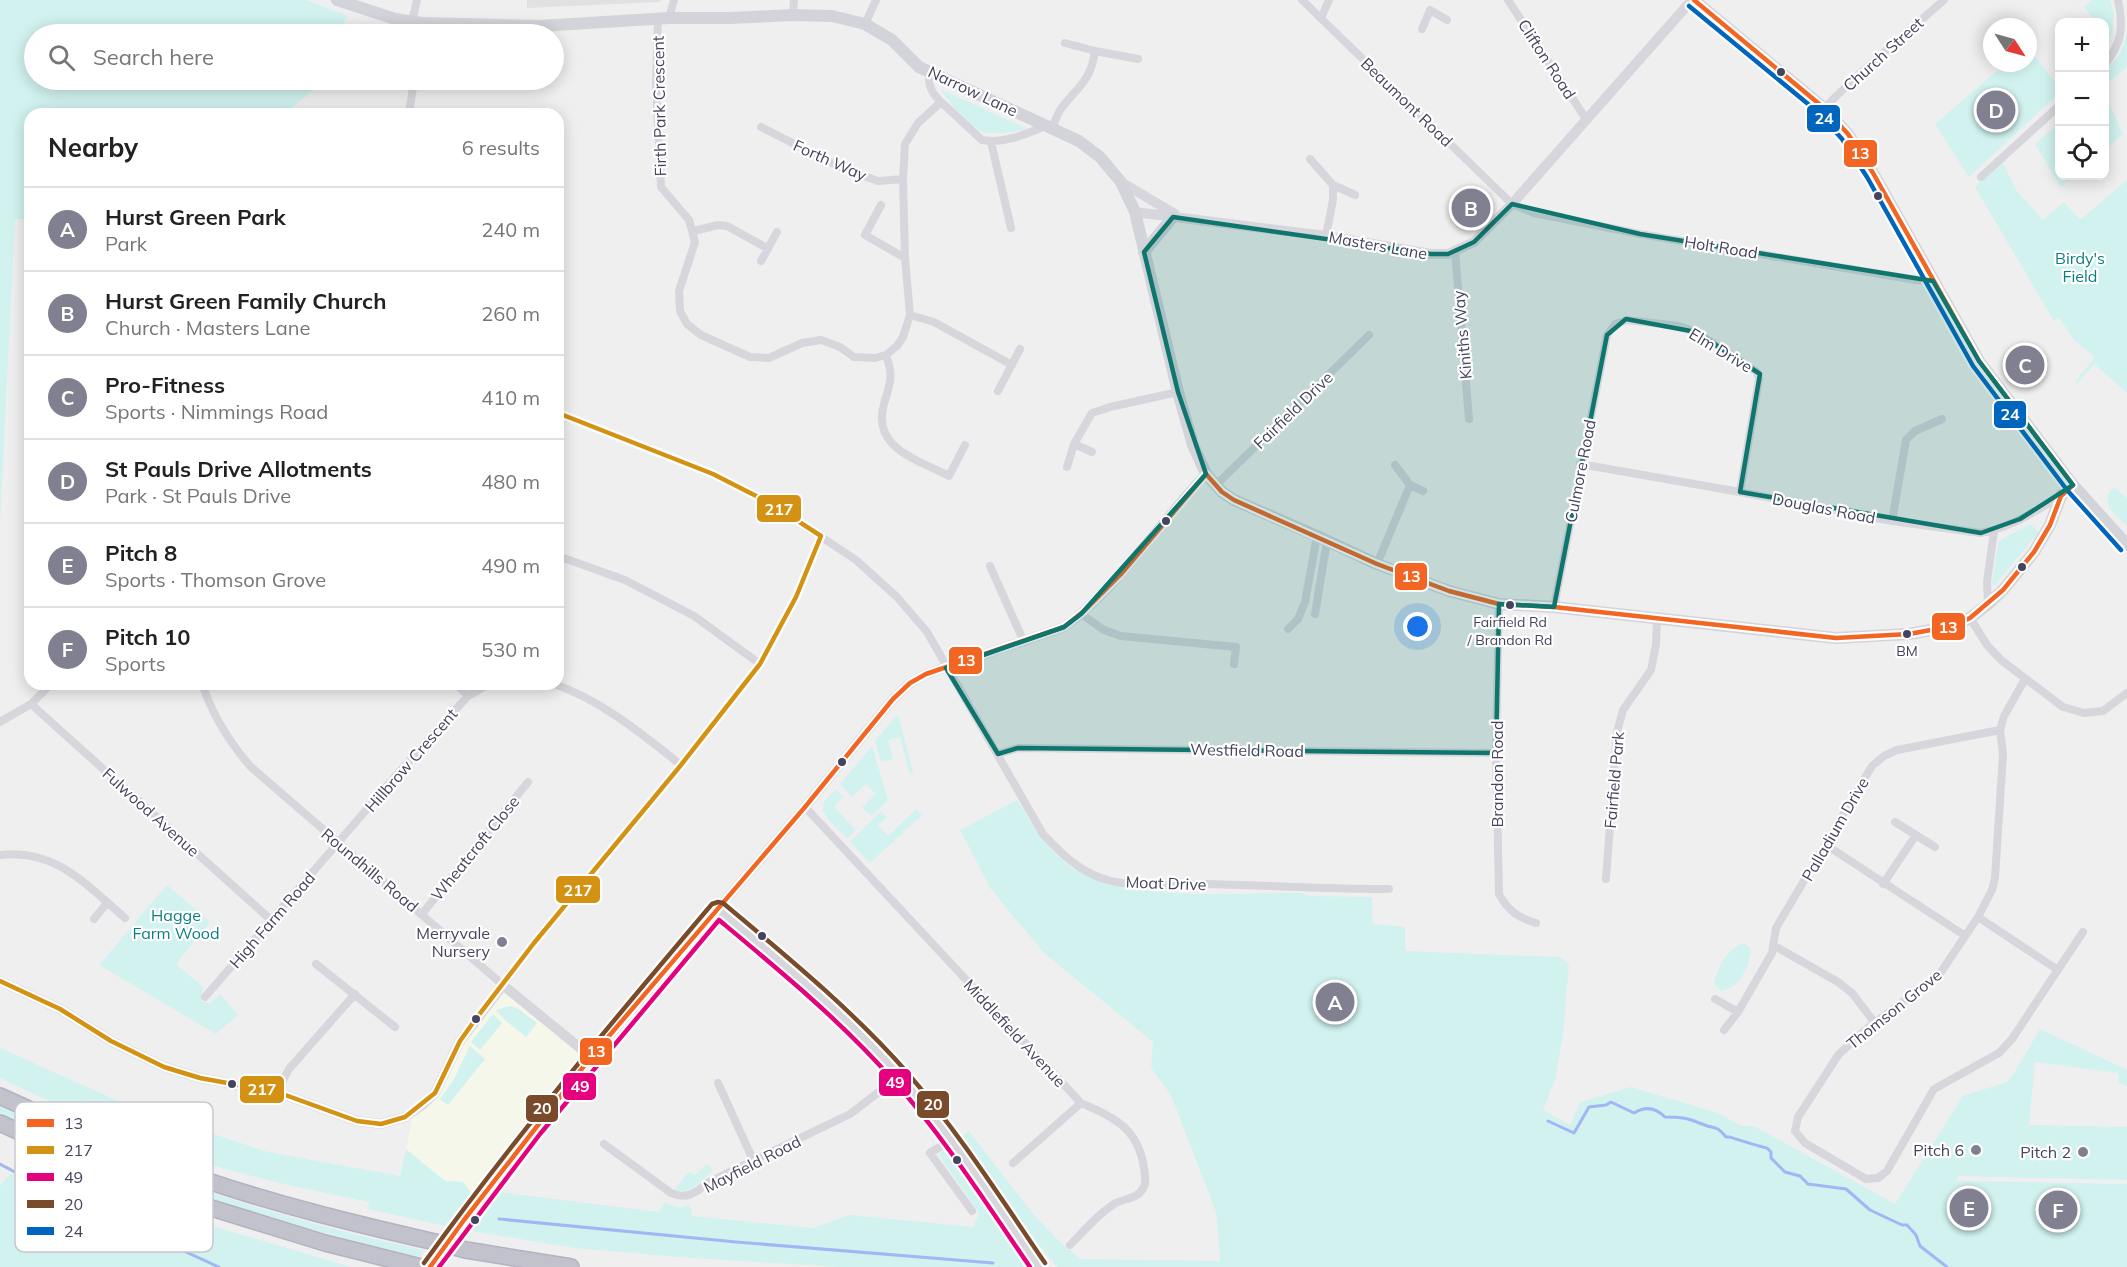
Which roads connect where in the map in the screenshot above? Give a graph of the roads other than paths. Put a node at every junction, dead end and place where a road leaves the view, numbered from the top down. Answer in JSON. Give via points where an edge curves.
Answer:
{"nodes":[{"id":1,"x":337,"y":0,"type":"edge"},
{"id":2,"x":417,"y":0,"type":"edge"},
{"id":3,"x":674,"y":0,"type":"edge"},
{"id":4,"x":794,"y":0,"type":"edge"},
{"id":5,"x":876,"y":0,"type":"edge"},
{"id":6,"x":1302,"y":0,"type":"edge"},
{"id":7,"x":1329,"y":0,"type":"edge"},
{"id":8,"x":1432,"y":0,"type":"edge"},
{"id":9,"x":1508,"y":0,"type":"edge"},
{"id":10,"x":1693,"y":0,"type":"edge"},
{"id":11,"x":1944,"y":0,"type":"edge"},
{"id":12,"x":2118,"y":0,"type":"edge"},
{"id":13,"x":1430,"y":10,"type":"junction"},
{"id":14,"x":794,"y":15,"type":"junction"},
{"id":15,"x":1322,"y":18,"type":"junction"},
{"id":16,"x":664,"y":19,"type":"junction"},
{"id":17,"x":1447,"y":20,"type":"dead end"},
{"id":18,"x":411,"y":24,"type":"edge"},
{"id":19,"x":418,"y":24,"type":"edge"},
{"id":20,"x":865,"y":24,"type":"junction"},
{"id":21,"x":564,"y":25,"type":"edge"},
{"id":22,"x":1422,"y":29,"type":"dead end"},
{"id":23,"x":1065,"y":43,"type":"dead end"},
{"id":24,"x":1095,"y":51,"type":"junction"},
{"id":25,"x":1138,"y":59,"type":"dead end"},
{"id":26,"x":2109,"y":59,"type":"edge"},
{"id":27,"x":929,"y":72,"type":"junction"},
{"id":28,"x":413,"y":90,"type":"edge"},
{"id":29,"x":941,"y":102,"type":"junction"},
{"id":30,"x":410,"y":108,"type":"edge"},
{"id":31,"x":1824,"y":108,"type":"junction"},
{"id":32,"x":2055,"y":110,"type":"edge"},
{"id":33,"x":1586,"y":119,"type":"junction"},
{"id":34,"x":1049,"y":126,"type":"junction"},
{"id":35,"x":761,"y":127,"type":"dead end"},
{"id":36,"x":991,"y":142,"type":"junction"},
{"id":37,"x":1310,"y":159,"type":"dead end"},
{"id":38,"x":1981,"y":177,"type":"dead end"},
{"id":39,"x":903,"y":179,"type":"junction"},
{"id":40,"x":1121,"y":183,"type":"junction"},
{"id":41,"x":1333,"y":185,"type":"junction"},
{"id":42,"x":1355,"y":195,"type":"dead end"},
{"id":43,"x":880,"y":204,"type":"dead end"},
{"id":44,"x":1512,"y":204,"type":"junction"},
{"id":45,"x":1135,"y":212,"type":"junction"},
{"id":46,"x":1177,"y":217,"type":"junction"},
{"id":47,"x":1011,"y":228,"type":"dead end"},
{"id":48,"x":694,"y":231,"type":"junction"},
{"id":49,"x":777,"y":232,"type":"dead end"},
{"id":50,"x":1326,"y":236,"type":"junction"},
{"id":51,"x":767,"y":248,"type":"junction"},
{"id":52,"x":1455,"y":251,"type":"junction"},
{"id":53,"x":1144,"y":252,"type":"junction"},
{"id":54,"x":904,"y":258,"type":"junction"},
{"id":55,"x":761,"y":261,"type":"dead end"},
{"id":56,"x":1933,"y":281,"type":"junction"},
{"id":57,"x":910,"y":315,"type":"junction"},
{"id":58,"x":1369,"y":335,"type":"dead end"},
{"id":59,"x":1606,"y":335,"type":"joint"},
{"id":60,"x":1020,"y":349,"type":"dead end"},
{"id":61,"x":886,"y":355,"type":"junction"},
{"id":62,"x":1012,"y":365,"type":"junction"},
{"id":63,"x":998,"y":391,"type":"dead end"},
{"id":64,"x":1179,"y":392,"type":"junction"},
{"id":65,"x":564,"y":415,"type":"edge"},
{"id":66,"x":1469,"y":419,"type":"dead end"},
{"id":67,"x":1942,"y":419,"type":"dead end"},
{"id":68,"x":1074,"y":444,"type":"junction"},
{"id":69,"x":965,"y":445,"type":"dead end"},
{"id":70,"x":1092,"y":452,"type":"dead end"},
{"id":71,"x":1580,"y":464,"type":"junction"},
{"id":72,"x":1395,"y":465,"type":"dead end"},
{"id":73,"x":1067,"y":467,"type":"dead end"},
{"id":74,"x":1206,"y":474,"type":"junction"},
{"id":75,"x":1216,"y":485,"type":"junction"},
{"id":76,"x":1410,"y":485,"type":"junction"},
{"id":77,"x":2073,"y":485,"type":"junction"},
{"id":78,"x":1423,"y":491,"type":"dead end"},
{"id":79,"x":1740,"y":492,"type":"junction"},
{"id":80,"x":2061,"y":496,"type":"junction"},
{"id":81,"x":1892,"y":521,"type":"junction"},
{"id":82,"x":1994,"y":531,"type":"junction"},
{"id":83,"x":821,"y":536,"type":"junction"},
{"id":84,"x":1322,"y":538,"type":"junction"},
{"id":85,"x":2127,"y":545,"type":"edge"},
{"id":86,"x":564,"y":558,"type":"edge"},
{"id":87,"x":1377,"y":564,"type":"junction"},
{"id":88,"x":990,"y":566,"type":"dead end"},
{"id":89,"x":1499,"y":604,"type":"junction"},
{"id":90,"x":1988,"y":604,"type":"junction"},
{"id":91,"x":1554,"y":607,"type":"junction"},
{"id":92,"x":1081,"y":614,"type":"junction"},
{"id":93,"x":1315,"y":614,"type":"dead end"},
{"id":94,"x":1970,"y":618,"type":"junction"},
{"id":95,"x":1657,"y":619,"type":"junction"},
{"id":96,"x":1288,"y":628,"type":"dead end"},
{"id":97,"x":1024,"y":642,"type":"junction"},
{"id":98,"x":760,"y":664,"type":"junction"},
{"id":99,"x":1234,"y":664,"type":"dead end"},
{"id":100,"x":946,"y":668,"type":"junction"},
{"id":101,"x":2025,"y":679,"type":"junction"},
{"id":102,"x":564,"y":688,"type":"edge"},
{"id":103,"x":45,"y":690,"type":"edge"},
{"id":104,"x":204,"y":690,"type":"edge"},
{"id":105,"x":462,"y":690,"type":"edge"},
{"id":106,"x":478,"y":690,"type":"edge"},
{"id":107,"x":2127,"y":693,"type":"edge"},
{"id":108,"x":468,"y":696,"type":"junction"},
{"id":109,"x":31,"y":704,"type":"junction"},
{"id":110,"x":0,"y":722,"type":"edge"},
{"id":111,"x":2000,"y":730,"type":"junction"},
{"id":112,"x":1496,"y":753,"type":"junction"},
{"id":113,"x":998,"y":754,"type":"junction"},
{"id":114,"x":681,"y":765,"type":"junction"},
{"id":115,"x":528,"y":782,"type":"dead end"},
{"id":116,"x":805,"y":807,"type":"junction"},
{"id":117,"x":1895,"y":822,"type":"dead end"},
{"id":118,"x":1916,"y":835,"type":"junction"},
{"id":119,"x":339,"y":844,"type":"junction"},
{"id":120,"x":1826,"y":845,"type":"junction"},
{"id":121,"x":1935,"y":847,"type":"dead end"},
{"id":122,"x":0,"y":855,"type":"edge"},
{"id":123,"x":1606,"y":879,"type":"dead end"},
{"id":124,"x":1883,"y":884,"type":"junction"},
{"id":125,"x":1389,"y":889,"type":"dead end"},
{"id":126,"x":107,"y":903,"type":"junction"},
{"id":127,"x":718,"y":909,"type":"junction"},
{"id":128,"x":422,"y":914,"type":"junction"},
{"id":129,"x":1978,"y":917,"type":"junction"},
{"id":130,"x":125,"y":918,"type":"dead end"},
{"id":131,"x":94,"y":919,"type":"dead end"},
{"id":132,"x":271,"y":920,"type":"junction"},
{"id":133,"x":1536,"y":923,"type":"dead end"},
{"id":134,"x":2083,"y":932,"type":"dead end"},
{"id":135,"x":1964,"y":935,"type":"junction"},
{"id":136,"x":1773,"y":945,"type":"junction"},
{"id":137,"x":316,"y":964,"type":"dead end"},
{"id":138,"x":2058,"y":970,"type":"junction"},
{"id":139,"x":0,"y":981,"type":"edge"},
{"id":140,"x":503,"y":985,"type":"junction"},
{"id":141,"x":355,"y":994,"type":"junction"},
{"id":142,"x":205,"y":997,"type":"dead end"},
{"id":143,"x":1715,"y":999,"type":"dead end"},
{"id":144,"x":1738,"y":1012,"type":"junction"},
{"id":145,"x":1875,"y":1023,"type":"junction"},
{"id":146,"x":395,"y":1027,"type":"dead end"},
{"id":147,"x":1724,"y":1030,"type":"dead end"},
{"id":148,"x":591,"y":1058,"type":"junction"},
{"id":149,"x":900,"y":1076,"type":"junction"},
{"id":150,"x":718,"y":1083,"type":"dead end"},
{"id":151,"x":277,"y":1092,"type":"junction"},
{"id":152,"x":0,"y":1096,"type":"edge"},
{"id":153,"x":15,"y":1103,"type":"edge"},
{"id":154,"x":1081,"y":1103,"type":"junction"},
{"id":155,"x":0,"y":1123,"type":"edge"},
{"id":156,"x":15,"y":1130,"type":"edge"},
{"id":157,"x":951,"y":1140,"type":"junction"},
{"id":158,"x":604,"y":1144,"type":"dead end"},
{"id":159,"x":754,"y":1162,"type":"junction"},
{"id":160,"x":1013,"y":1163,"type":"dead end"},
{"id":161,"x":213,"y":1183,"type":"edge"},
{"id":162,"x":213,"y":1208,"type":"edge"},
{"id":163,"x":972,"y":1211,"type":"dead end"},
{"id":164,"x":1070,"y":1245,"type":"dead end"},
{"id":165,"x":422,"y":1267,"type":"edge"},
{"id":166,"x":571,"y":1267,"type":"edge"},
{"id":167,"x":1039,"y":1267,"type":"edge"}],
"edges":[{"from":1,"to":18,"type":"main road","name":"Narrow Lane"},
{"from":2,"to":19,"type":"street"},
{"from":3,"to":16,"type":"street","name":"Firth Park Crescent"},
{"from":4,"to":14,"type":"street"},
{"from":5,"to":20,"type":"street"},
{"from":6,"to":15,"type":"street","name":"Beaumont Road"},
{"from":7,"to":15,"type":"street"},
{"from":8,"to":13,"type":"street"},
{"from":9,"to":33,"type":"street","name":"Clifton Road"},
{"from":10,"to":31,"type":"main road"},
{"from":10,"to":33,"type":"street","name":"Masters Lane"},
{"from":11,"to":31,"type":"street","name":"Church Street"},
{"from":12,"to":26,"type":"street","via":[[2122,27],[2116,50]]},
{"from":13,"to":17,"type":"street"},
{"from":13,"to":22,"type":"street"},
{"from":14,"to":16,"type":"main road","name":"Narrow Lane"},
{"from":14,"to":20,"type":"main road","name":"Narrow Lane","via":[[832,16]]},
{"from":15,"to":44,"type":"street","name":"Beaumont Road"},
{"from":16,"to":21,"type":"main road","name":"Narrow Lane"},
{"from":16,"to":48,"type":"street","name":"Firth Park Crescent","via":[[656,83],[661,187]]},
{"from":20,"to":27,"type":"main road","name":"Narrow Lane","via":[[892,40]]},
{"from":23,"to":24,"type":"street"},
{"from":24,"to":25,"type":"street"},
{"from":24,"to":34,"type":"street","via":[[1093,68]]},
{"from":27,"to":29,"type":"street","via":[[931,92]]},
{"from":27,"to":34,"type":"main road","name":"Narrow Lane"},
{"from":28,"to":30,"type":"street"},
{"from":29,"to":36,"type":"street","via":[[982,140]]},
{"from":29,"to":39,"type":"street","via":[[918,123],[905,144]]},
{"from":31,"to":56,"type":"main road","via":[[1858,147]]},
{"from":32,"to":38,"type":"street"},
{"from":33,"to":44,"type":"street","name":"Masters Lane"},
{"from":34,"to":36,"type":"street"},
{"from":34,"to":40,"type":"main road","name":"Narrow Lane","via":[[1100,157]]},
{"from":35,"to":39,"type":"street","name":"Forth Way","via":[[844,169],[878,181]]},
{"from":36,"to":47,"type":"street"},
{"from":37,"to":41,"type":"street"},
{"from":39,"to":54,"type":"street"},
{"from":40,"to":45,"type":"main road","name":"Narrow Lane"},
{"from":40,"to":46,"type":"street"},
{"from":41,"to":42,"type":"street"},
{"from":41,"to":50,"type":"street"},
{"from":43,"to":54,"type":"street","via":[[865,235]]},
{"from":44,"to":52,"type":"street","name":"Masters Lane","via":[[1474,242]]},
{"from":44,"to":56,"type":"street","name":"Holt Road","via":[[1534,213],[1640,234]]},
{"from":45,"to":46,"type":"street","name":"Masters Lane"},
{"from":45,"to":53,"type":"main road","name":"Narrow Lane"},
{"from":46,"to":50,"type":"street","name":"Masters Lane"},
{"from":46,"to":53,"type":"main road"},
{"from":48,"to":51,"type":"street","via":[[727,226]]},
{"from":48,"to":61,"type":"street","via":[[695,242],[679,291],[682,318],[701,335],[761,359],[821,340],[854,357]]},
{"from":49,"to":51,"type":"street"},
{"from":50,"to":52,"type":"street","name":"Masters Lane","via":[[1431,255]]},
{"from":51,"to":55,"type":"street"},
{"from":52,"to":66,"type":"street","name":"Kiniths Way"},
{"from":53,"to":64,"type":"main road","name":"Narrow Lane"},
{"from":54,"to":57,"type":"street"},
{"from":56,"to":77,"type":"main road","via":[[1979,362]]},
{"from":57,"to":61,"type":"street","via":[[903,337]]},
{"from":57,"to":62,"type":"street","via":[[934,322]]},
{"from":58,"to":75,"type":"street","name":"Fairfield Drive"},
{"from":59,"to":71,"type":"street","name":"Culmore Road"},
{"from":59,"to":79,"type":"street","name":"Elm Drive","via":[[1615,324],[1628,320],[1679,326],[1696,332],[1757,372]]},
{"from":60,"to":62,"type":"street"},
{"from":61,"to":69,"type":"street","via":[[892,380],[883,407],[887,440],[896,449],[949,476]]},
{"from":62,"to":63,"type":"street"},
{"from":64,"to":68,"type":"street","via":[[1092,413]]},
{"from":64,"to":74,"type":"main road","name":"Narrow Lane","via":[[1193,445]]},
{"from":65,"to":83,"type":"street","name":"Moat Drive","via":[[713,474],[770,503]]},
{"from":67,"to":81,"type":"street","via":[[1915,431],[1906,440]]},
{"from":68,"to":70,"type":"street"},
{"from":68,"to":73,"type":"street"},
{"from":71,"to":79,"type":"street","name":"Douglas Road"},
{"from":71,"to":91,"type":"street","name":"Culmore Road"},
{"from":72,"to":76,"type":"street"},
{"from":74,"to":75,"type":"main road","name":"Narrow Lane"},
{"from":74,"to":92,"type":"street"},
{"from":75,"to":84,"type":"main road","name":"Narrow Lane","via":[[1234,501]]},
{"from":76,"to":78,"type":"street"},
{"from":76,"to":87,"type":"street"},
{"from":77,"to":80,"type":"main road"},
{"from":77,"to":85,"type":"main road"},
{"from":79,"to":81,"type":"street","name":"Douglas Road"},
{"from":80,"to":82,"type":"street","name":"Douglas Road"},
{"from":80,"to":90,"type":"main road","name":"Narrow Lane","via":[[2034,552]]},
{"from":81,"to":82,"type":"street","name":"Douglas Road","via":[[1967,532]]},
{"from":82,"to":90,"type":"street"},
{"from":83,"to":98,"type":"street","via":[[796,597]]},
{"from":83,"to":100,"type":"street","name":"Moat Drive","via":[[856,560],[897,597],[927,632]]},
{"from":84,"to":87,"type":"main road","name":"Narrow Lane"},
{"from":84,"to":93,"type":"street"},
{"from":84,"to":96,"type":"street","via":[[1305,602],[1298,619]]},
{"from":86,"to":98,"type":"street","via":[[625,580],[694,616]]},
{"from":87,"to":89,"type":"main road","name":"Narrow Lane","via":[[1449,591]]},
{"from":88,"to":97,"type":"street"},
{"from":89,"to":91,"type":"main road","name":"Narrow Lane"},
{"from":89,"to":112,"type":"street","name":"Brandon Road"},
{"from":90,"to":94,"type":"main road","name":"Narrow Lane"},
{"from":91,"to":95,"type":"main road","name":"Narrow Lane"},
{"from":92,"to":97,"type":"street","via":[[1064,627]]},
{"from":92,"to":99,"type":"street","via":[[1121,636],[1236,647]]},
{"from":94,"to":95,"type":"main road","name":"Narrow Lane","via":[[1953,626],[1909,634],[1836,638]]},
{"from":94,"to":101,"type":"street","via":[[1987,645]]},
{"from":95,"to":123,"type":"street","name":"Fairfield Park","via":[[1651,670],[1623,710],[1617,732]]},
{"from":97,"to":100,"type":"street"},
{"from":98,"to":114,"type":"street"},
{"from":100,"to":113,"type":"street","name":"Moat Drive"},
{"from":100,"to":116,"type":"street","via":[[910,683],[893,699]]},
{"from":101,"to":107,"type":"street","via":[[2063,708],[2084,713],[2103,711]]},
{"from":101,"to":111,"type":"street"},
{"from":102,"to":114,"type":"street","via":[[639,731]]},
{"from":103,"to":109,"type":"street"},
{"from":104,"to":119,"type":"street","name":"Roundhills Road","via":[[217,721],[241,755]]},
{"from":105,"to":108,"type":"street"},
{"from":106,"to":108,"type":"street","name":"Hillbrow Crescent"},
{"from":108,"to":119,"type":"street","name":"Hillbrow Crescent"},
{"from":109,"to":110,"type":"street"},
{"from":109,"to":132,"type":"street","name":"Fulwood Avenue"},
{"from":111,"to":120,"type":"street","name":"Palladium Drive","via":[[1897,750],[1884,756],[1872,766]]},
{"from":111,"to":129,"type":"street","name":"Thomson Grove","via":[[2003,754],[1995,878]]},
{"from":112,"to":113,"type":"street","name":"Westfield Road","via":[[1018,748]]},
{"from":112,"to":133,"type":"street","name":"Brandon Road","via":[[1499,894],[1521,918]]},
{"from":113,"to":125,"type":"street","name":"Moat Drive","via":[[1043,834],[1068,860],[1100,877],[1154,886]]},
{"from":114,"to":140,"type":"street"},
{"from":115,"to":128,"type":"street","name":"Wheatcroft Close"},
{"from":116,"to":127,"type":"street"},
{"from":116,"to":154,"type":"street","name":"Middlefield Avenue"},
{"from":117,"to":118,"type":"street"},
{"from":118,"to":121,"type":"street"},
{"from":118,"to":124,"type":"street"},
{"from":119,"to":128,"type":"street","name":"Roundhills Road"},
{"from":119,"to":132,"type":"street","name":"High Farm Road"},
{"from":120,"to":124,"type":"street"},
{"from":120,"to":136,"type":"street","name":"Palladium Drive","via":[[1776,928]]},
{"from":122,"to":126,"type":"street","via":[[18,853],[53,861]]},
{"from":124,"to":135,"type":"street"},
{"from":126,"to":130,"type":"street"},
{"from":126,"to":131,"type":"street"},
{"from":127,"to":148,"type":"street"},
{"from":127,"to":149,"type":"street","via":[[821,996]]},
{"from":128,"to":140,"type":"street","name":"Roundhills Road"},
{"from":129,"to":135,"type":"street","name":"Thomson Grove"},
{"from":129,"to":138,"type":"street"},
{"from":132,"to":142,"type":"street","name":"High Farm Road"},
{"from":134,"to":138,"type":"street","name":"Thomson Grove"},
{"from":135,"to":145,"type":"street","name":"Thomson Grove","via":[[1939,975]]},
{"from":136,"to":144,"type":"street","name":"Palladium Drive"},
{"from":136,"to":145,"type":"street","via":[[1845,987]]},
{"from":137,"to":141,"type":"street"},
{"from":138,"to":145,"type":"street","name":"Thomson Grove","via":[[2012,1039],[1999,1053],[1934,1089],[1887,1171],[1878,1178],[1866,1179],[1805,1143],[1795,1131],[1798,1117],[1839,1054]]},
{"from":139,"to":151,"type":"street","via":[[60,1009],[111,1041],[164,1067]]},
{"from":140,"to":148,"type":"street","name":"Roundhills Road"},
{"from":140,"to":151,"type":"street","via":[[460,1041],[435,1093],[405,1117],[381,1124],[357,1121]]},
{"from":141,"to":146,"type":"street"},
{"from":141,"to":151,"type":"street","via":[[289,1069]]},
{"from":143,"to":144,"type":"street"},
{"from":144,"to":147,"type":"street","name":"Palladium Drive"},
{"from":148,"to":165,"type":"street","via":[[464,1220]]},
{"from":149,"to":157,"type":"street"},
{"from":149,"to":159,"type":"street","name":"Mayfield Road","via":[[850,1114]]},
{"from":150,"to":159,"type":"street"},
{"from":152,"to":153,"type":"highway","bridge":true},
{"from":154,"to":160,"type":"street"},
{"from":154,"to":164,"type":"street","name":"Middlefield Avenue","via":[[1131,1132],[1140,1146],[1145,1180],[1142,1191],[1115,1204]]},
{"from":155,"to":156,"type":"highway"},
{"from":157,"to":163,"type":"street","via":[[930,1153]]},
{"from":157,"to":167,"type":"street"},
{"from":158,"to":159,"type":"street","name":"Mayfield Road","via":[[679,1197]]},
{"from":161,"to":166,"type":"highway","bridge":true,"via":[[334,1219],[466,1250]]},
{"from":162,"to":165,"type":"highway","via":[[325,1243]]}]}
